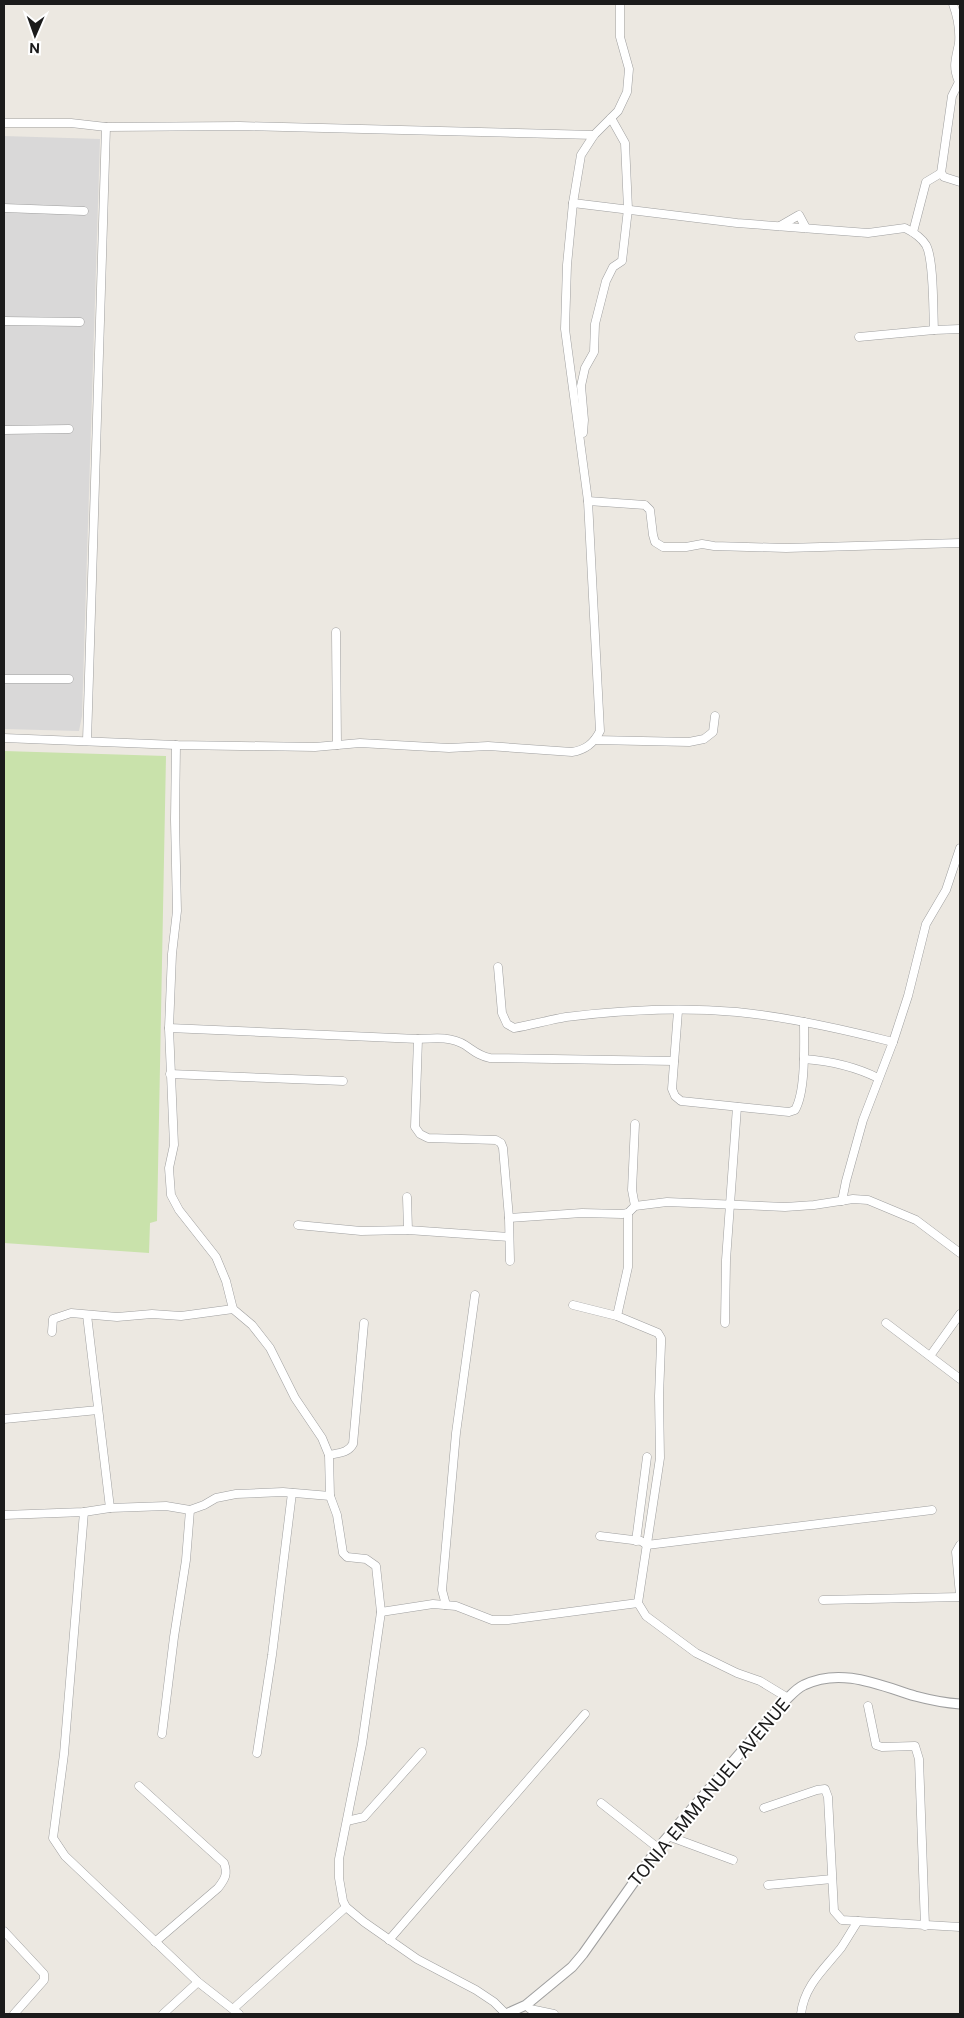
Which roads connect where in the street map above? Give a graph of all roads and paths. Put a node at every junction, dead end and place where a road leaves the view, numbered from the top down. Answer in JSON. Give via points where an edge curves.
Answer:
{"nodes":[{"id":1,"x":620,"y":4,"type":"edge"},
{"id":2,"x":953,"y":4,"type":"edge"},
{"id":3,"x":960,"y":81,"type":"edge"},
{"id":4,"x":611,"y":118,"type":"junction"},
{"id":5,"x":4,"y":123,"type":"edge"},
{"id":6,"x":106,"y":127,"type":"junction"},
{"id":7,"x":594,"y":135,"type":"junction"},
{"id":8,"x":941,"y":173,"type":"junction"},
{"id":9,"x":960,"y":182,"type":"edge"},
{"id":10,"x":573,"y":202,"type":"junction"},
{"id":11,"x":4,"y":208,"type":"edge"},
{"id":12,"x":628,"y":209,"type":"junction"},
{"id":13,"x":84,"y":210,"type":"dead end"},
{"id":14,"x":780,"y":226,"type":"junction"},
{"id":15,"x":806,"y":228,"type":"junction"},
{"id":16,"x":913,"y":232,"type":"junction"},
{"id":17,"x":4,"y":321,"type":"edge"},
{"id":18,"x":80,"y":322,"type":"dead end"},
{"id":19,"x":934,"y":330,"type":"junction"},
{"id":20,"x":960,"y":330,"type":"edge"},
{"id":21,"x":859,"y":337,"type":"dead end"},
{"id":22,"x":69,"y":429,"type":"dead end"},
{"id":23,"x":4,"y":430,"type":"edge"},
{"id":24,"x":581,"y":445,"type":"junction"},
{"id":25,"x":588,"y":501,"type":"junction"},
{"id":26,"x":960,"y":542,"type":"edge"},
{"id":27,"x":336,"y":632,"type":"dead end"},
{"id":28,"x":4,"y":679,"type":"edge"},
{"id":29,"x":69,"y":679,"type":"dead end"},
{"id":30,"x":715,"y":716,"type":"dead end"},
{"id":31,"x":4,"y":738,"type":"edge"},
{"id":32,"x":595,"y":740,"type":"junction"},
{"id":33,"x":88,"y":741,"type":"junction"},
{"id":34,"x":176,"y":745,"type":"junction"},
{"id":35,"x":337,"y":745,"type":"junction"},
{"id":36,"x":960,"y":848,"type":"edge"},
{"id":37,"x":498,"y":967,"type":"dead end"},
{"id":38,"x":678,"y":1011,"type":"junction"},
{"id":39,"x":804,"y":1022,"type":"junction"},
{"id":40,"x":169,"y":1028,"type":"junction"},
{"id":41,"x":418,"y":1039,"type":"junction"},
{"id":42,"x":893,"y":1042,"type":"junction"},
{"id":43,"x":804,"y":1059,"type":"junction"},
{"id":44,"x":674,"y":1061,"type":"junction"},
{"id":45,"x":170,"y":1074,"type":"junction"},
{"id":46,"x":878,"y":1078,"type":"junction"},
{"id":47,"x":343,"y":1081,"type":"dead end"},
{"id":48,"x":737,"y":1107,"type":"junction"},
{"id":49,"x":635,"y":1124,"type":"dead end"},
{"id":50,"x":407,"y":1197,"type":"dead end"},
{"id":51,"x":842,"y":1201,"type":"junction"},
{"id":52,"x":730,"y":1205,"type":"junction"},
{"id":53,"x":635,"y":1206,"type":"junction"},
{"id":54,"x":628,"y":1213,"type":"junction"},
{"id":55,"x":509,"y":1218,"type":"junction"},
{"id":56,"x":298,"y":1225,"type":"dead end"},
{"id":57,"x":408,"y":1230,"type":"junction"},
{"id":58,"x":509,"y":1236,"type":"junction"},
{"id":59,"x":960,"y":1253,"type":"edge"},
{"id":60,"x":510,"y":1261,"type":"dead end"},
{"id":61,"x":475,"y":1295,"type":"dead end"},
{"id":62,"x":573,"y":1305,"type":"dead end"},
{"id":63,"x":233,"y":1309,"type":"junction"},
{"id":64,"x":960,"y":1314,"type":"edge"},
{"id":65,"x":87,"y":1315,"type":"junction"},
{"id":66,"x":617,"y":1316,"type":"junction"},
{"id":67,"x":364,"y":1323,"type":"dead end"},
{"id":68,"x":725,"y":1323,"type":"dead end"},
{"id":69,"x":886,"y":1323,"type":"dead end"},
{"id":70,"x":52,"y":1332,"type":"dead end"},
{"id":71,"x":930,"y":1356,"type":"junction"},
{"id":72,"x":960,"y":1379,"type":"edge"},
{"id":73,"x":98,"y":1410,"type":"junction"},
{"id":74,"x":4,"y":1419,"type":"edge"},
{"id":75,"x":329,"y":1454,"type":"junction"},
{"id":76,"x":647,"y":1457,"type":"dead end"},
{"id":77,"x":292,"y":1493,"type":"junction"},
{"id":78,"x":330,"y":1496,"type":"junction"},
{"id":79,"x":110,"y":1508,"type":"junction"},
{"id":80,"x":190,"y":1510,"type":"junction"},
{"id":81,"x":932,"y":1510,"type":"dead end"},
{"id":82,"x":84,"y":1512,"type":"junction"},
{"id":83,"x":4,"y":1515,"type":"edge"},
{"id":84,"x":600,"y":1536,"type":"dead end"},
{"id":85,"x":636,"y":1541,"type":"junction"},
{"id":86,"x":647,"y":1544,"type":"junction"},
{"id":87,"x":960,"y":1544,"type":"edge"},
{"id":88,"x":960,"y":1596,"type":"edge"},
{"id":89,"x":823,"y":1600,"type":"dead end"},
{"id":90,"x":638,"y":1603,"type":"junction"},
{"id":91,"x":446,"y":1605,"type":"junction"},
{"id":92,"x":381,"y":1612,"type":"junction"},
{"id":93,"x":788,"y":1698,"type":"junction"},
{"id":94,"x":960,"y":1704,"type":"edge"},
{"id":95,"x":868,"y":1706,"type":"dead end"},
{"id":96,"x":585,"y":1714,"type":"dead end"},
{"id":97,"x":162,"y":1734,"type":"dead end"},
{"id":98,"x":422,"y":1752,"type":"dead end"},
{"id":99,"x":257,"y":1753,"type":"dead end"},
{"id":100,"x":139,"y":1786,"type":"dead end"},
{"id":101,"x":601,"y":1803,"type":"dead end"},
{"id":102,"x":764,"y":1808,"type":"dead end"},
{"id":103,"x":347,"y":1821,"type":"junction"},
{"id":104,"x":668,"y":1836,"type":"junction"},
{"id":105,"x":658,"y":1848,"type":"junction"},
{"id":106,"x":732,"y":1860,"type":"dead end"},
{"id":107,"x":832,"y":1879,"type":"junction"},
{"id":108,"x":768,"y":1885,"type":"dead end"},
{"id":109,"x":346,"y":1907,"type":"junction"},
{"id":110,"x":858,"y":1921,"type":"junction"},
{"id":111,"x":925,"y":1926,"type":"junction"},
{"id":112,"x":960,"y":1927,"type":"edge"},
{"id":113,"x":4,"y":1931,"type":"edge"},
{"id":114,"x":389,"y":1940,"type":"junction"},
{"id":115,"x":156,"y":1942,"type":"junction"},
{"id":116,"x":198,"y":1982,"type":"junction"},
{"id":117,"x":526,"y":2005,"type":"junction"},
{"id":118,"x":236,"y":2012,"type":"edge"},
{"id":119,"x":14,"y":2014,"type":"edge"},
{"id":120,"x":163,"y":2014,"type":"edge"},
{"id":121,"x":506,"y":2014,"type":"edge"},
{"id":122,"x":554,"y":2014,"type":"edge"},
{"id":123,"x":801,"y":2014,"type":"edge"}],
"edges":[{"from":1,"to":4,"type":"street","via":[[620,37],[629,69],[627,92]]},
{"from":2,"to":3,"type":"street","via":[[959,43],[954,57]]},
{"from":3,"to":8,"type":"street","via":[[952,96]]},
{"from":4,"to":7,"type":"street"},
{"from":4,"to":12,"type":"street","via":[[625,142]]},
{"from":5,"to":6,"type":"street","via":[[71,122]]},
{"from":6,"to":7,"type":"street","via":[[240,126]]},
{"from":6,"to":33,"type":"street"},
{"from":7,"to":10,"type":"street","via":[[581,155]]},
{"from":8,"to":9,"type":"street"},
{"from":8,"to":16,"type":"street","via":[[926,182]]},
{"from":10,"to":12,"type":"street"},
{"from":10,"to":24,"type":"street","via":[[565,329]]},
{"from":11,"to":13,"type":"street"},
{"from":12,"to":14,"type":"street"},
{"from":12,"to":24,"type":"street","via":[[622,261],[613,266],[606,281],[595,324],[594,352],[585,368],[581,386],[584,420]]},
{"from":14,"to":15,"type":"street"},
{"from":14,"to":15,"type":"street","via":[[799,215]]},
{"from":15,"to":16,"type":"street","via":[[868,233],[905,228]]},
{"from":16,"to":19,"type":"street","via":[[927,246],[930,259]]},
{"from":17,"to":18,"type":"street"},
{"from":19,"to":20,"type":"street"},
{"from":19,"to":21,"type":"street"},
{"from":22,"to":23,"type":"street"},
{"from":24,"to":25,"type":"street"},
{"from":25,"to":26,"type":"street","via":[[649,507],[653,536],[662,547],[702,544],[786,548]]},
{"from":25,"to":32,"type":"street","via":[[600,731]]},
{"from":27,"to":35,"type":"street"},
{"from":28,"to":29,"type":"street"},
{"from":30,"to":32,"type":"street","via":[[713,732],[704,739],[689,742]]},
{"from":31,"to":33,"type":"street"},
{"from":32,"to":35,"type":"street","via":[[582,751],[572,752],[488,746]]},
{"from":33,"to":34,"type":"street"},
{"from":34,"to":35,"type":"street"},
{"from":34,"to":40,"type":"street","via":[[176,911]]},
{"from":36,"to":42,"type":"street","via":[[946,890],[926,924]]},
{"from":37,"to":38,"type":"street","via":[[502,1013],[507,1024],[514,1028],[564,1018]]},
{"from":38,"to":39,"type":"street","via":[[735,1012]]},
{"from":38,"to":44,"type":"street"},
{"from":39,"to":42,"type":"street"},
{"from":39,"to":43,"type":"street"},
{"from":40,"to":41,"type":"street"},
{"from":40,"to":45,"type":"street"},
{"from":41,"to":44,"type":"street","via":[[451,1039],[480,1056],[490,1058]]},
{"from":41,"to":55,"type":"street","via":[[415,1127],[428,1138],[496,1140],[501,1143]]},
{"from":42,"to":46,"type":"street"},
{"from":43,"to":46,"type":"street","via":[[858,1068]]},
{"from":43,"to":48,"type":"street","via":[[799,1103],[795,1110]]},
{"from":44,"to":48,"type":"street","via":[[674,1096],[681,1101]]},
{"from":45,"to":47,"type":"street"},
{"from":45,"to":63,"type":"street","via":[[174,1145],[169,1168],[171,1195],[216,1257]]},
{"from":46,"to":51,"type":"street","via":[[863,1120]]},
{"from":48,"to":52,"type":"street"},
{"from":49,"to":53,"type":"street","via":[[632,1190]]},
{"from":50,"to":57,"type":"street"},
{"from":51,"to":52,"type":"street","via":[[785,1207]]},
{"from":51,"to":59,"type":"street","via":[[868,1200],[904,1214]]},
{"from":52,"to":53,"type":"street","via":[[667,1202]]},
{"from":52,"to":68,"type":"street"},
{"from":53,"to":54,"type":"street"},
{"from":54,"to":55,"type":"street"},
{"from":54,"to":66,"type":"street","via":[[628,1266]]},
{"from":55,"to":58,"type":"street"},
{"from":56,"to":57,"type":"street","via":[[361,1232]]},
{"from":57,"to":58,"type":"street"},
{"from":58,"to":60,"type":"street"},
{"from":61,"to":91,"type":"street","via":[[456,1433],[442,1590]]},
{"from":62,"to":66,"type":"street"},
{"from":63,"to":65,"type":"street","via":[[181,1316]]},
{"from":63,"to":75,"type":"street","via":[[252,1324],[270,1348]]},
{"from":64,"to":71,"type":"street"},
{"from":65,"to":70,"type":"street","via":[[71,1313],[56,1317],[51,1322]]},
{"from":65,"to":73,"type":"street"},
{"from":66,"to":86,"type":"street","via":[[658,1333],[661,1338],[660,1458]]},
{"from":67,"to":75,"type":"street","via":[[353,1444],[346,1452]]},
{"from":69,"to":71,"type":"street"},
{"from":71,"to":72,"type":"street"},
{"from":73,"to":74,"type":"street"},
{"from":73,"to":79,"type":"street"},
{"from":75,"to":78,"type":"street"},
{"from":76,"to":85,"type":"street"},
{"from":77,"to":78,"type":"street"},
{"from":77,"to":80,"type":"street","via":[[236,1494],[216,1498]]},
{"from":77,"to":99,"type":"street"},
{"from":78,"to":92,"type":"street","via":[[337,1515],[343,1553],[347,1557],[366,1559],[376,1566]]},
{"from":79,"to":80,"type":"street","via":[[166,1506]]},
{"from":79,"to":82,"type":"street"},
{"from":80,"to":97,"type":"street"},
{"from":81,"to":86,"type":"street"},
{"from":82,"to":83,"type":"street"},
{"from":82,"to":115,"type":"street","via":[[64,1754],[53,1838],[65,1856]]},
{"from":84,"to":85,"type":"street"},
{"from":85,"to":86,"type":"street"},
{"from":86,"to":90,"type":"street"},
{"from":87,"to":88,"type":"street","via":[[956,1552]]},
{"from":88,"to":89,"type":"street"},
{"from":90,"to":91,"type":"street","via":[[498,1620]]},
{"from":90,"to":93,"type":"street","via":[[646,1616],[696,1653],[760,1681]]},
{"from":91,"to":92,"type":"street"},
{"from":92,"to":103,"type":"street"},
{"from":93,"to":94,"type":"street","name":"TONIA EMMANUEL AVENUE","via":[[814,1681],[859,1678],[915,1696]]},
{"from":93,"to":104,"type":"street","name":"TONIA EMMANUEL AVENUE"},
{"from":95,"to":111,"type":"street","via":[[876,1745],[914,1746],[919,1759]]},
{"from":96,"to":114,"type":"street"},
{"from":98,"to":103,"type":"street","via":[[364,1817]]},
{"from":100,"to":115,"type":"street","via":[[224,1863],[226,1869],[225,1879],[218,1888]]},
{"from":101,"to":105,"type":"street"},
{"from":102,"to":107,"type":"street","via":[[825,1789]]},
{"from":103,"to":109,"type":"street","via":[[339,1859],[340,1894]]},
{"from":104,"to":105,"type":"street","name":"TONIA EMMANUEL AVENUE"},
{"from":104,"to":106,"type":"street"},
{"from":105,"to":117,"type":"street","name":"TONIA EMMANUEL AVENUE","via":[[583,1954]]},
{"from":107,"to":108,"type":"street"},
{"from":107,"to":110,"type":"street","via":[[837,1916],[842,1920]]},
{"from":109,"to":114,"type":"street"},
{"from":109,"to":118,"type":"street"},
{"from":110,"to":111,"type":"street"},
{"from":110,"to":123,"type":"street","via":[[814,1979],[804,1998]]},
{"from":111,"to":112,"type":"street"},
{"from":113,"to":119,"type":"street","via":[[45,1977]]},
{"from":114,"to":121,"type":"street","via":[[417,1959],[476,1990]]},
{"from":115,"to":116,"type":"street"},
{"from":116,"to":118,"type":"street"},
{"from":116,"to":120,"type":"street"},
{"from":117,"to":121,"type":"street","name":"TONIA EMMANUEL AVENUE"},
{"from":117,"to":122,"type":"street","via":[[530,2009]]}]}
